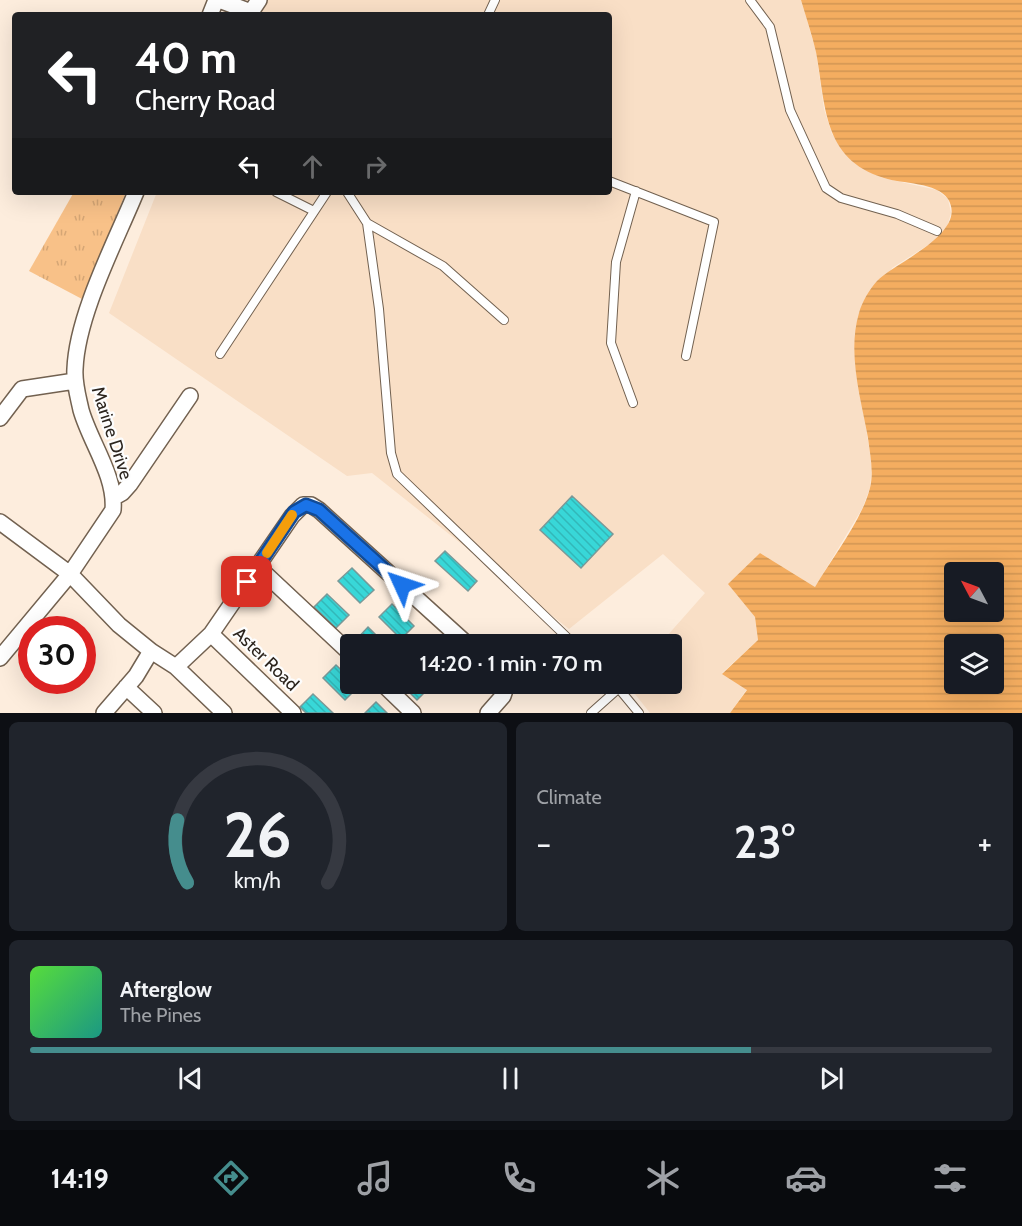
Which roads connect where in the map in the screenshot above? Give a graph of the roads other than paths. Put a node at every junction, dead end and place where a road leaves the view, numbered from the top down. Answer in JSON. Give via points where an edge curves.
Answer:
{"nodes":[{"id":1,"x":218,"y":0,"type":"edge"},
{"id":2,"x":750,"y":0,"type":"edge"},
{"id":3,"x":255,"y":9,"type":"edge"},
{"id":4,"x":612,"y":182,"type":"edge"},
{"id":5,"x":636,"y":191,"type":"junction"},
{"id":6,"x":135,"y":195,"type":"edge"},
{"id":7,"x":282,"y":195,"type":"edge"},
{"id":8,"x":325,"y":195,"type":"edge"},
{"id":9,"x":349,"y":195,"type":"edge"},
{"id":10,"x":314,"y":211,"type":"junction"},
{"id":11,"x":367,"y":223,"type":"junction"},
{"id":12,"x":937,"y":231,"type":"dead end"},
{"id":13,"x":504,"y":320,"type":"dead end"},
{"id":14,"x":220,"y":354,"type":"dead end"},
{"id":15,"x":686,"y":356,"type":"dead end"},
{"id":16,"x":75,"y":381,"type":"junction"},
{"id":17,"x":190,"y":396,"type":"dead end"},
{"id":18,"x":633,"y":403,"type":"dead end"},
{"id":19,"x":0,"y":418,"type":"edge"},
{"id":20,"x":113,"y":498,"type":"junction"},
{"id":21,"x":0,"y":522,"type":"edge"},
{"id":22,"x":258,"y":567,"type":"junction"},
{"id":23,"x":70,"y":574,"type":"junction"},
{"id":24,"x":211,"y":634,"type":"junction"},
{"id":25,"x":456,"y":634,"type":"edge"},
{"id":26,"x":564,"y":634,"type":"edge"},
{"id":27,"x":340,"y":644,"type":"edge"},
{"id":28,"x":151,"y":651,"type":"junction"},
{"id":29,"x":0,"y":658,"type":"edge"},
{"id":30,"x":176,"y":667,"type":"junction"},
{"id":31,"x":126,"y":687,"type":"junction"},
{"id":32,"x":393,"y":694,"type":"edge"},
{"id":33,"x":504,"y":694,"type":"edge"},
{"id":34,"x":609,"y":694,"type":"edge"},
{"id":35,"x":624,"y":694,"type":"edge"},
{"id":36,"x":104,"y":713,"type":"edge"},
{"id":37,"x":154,"y":713,"type":"edge"},
{"id":38,"x":224,"y":713,"type":"edge"},
{"id":39,"x":293,"y":713,"type":"edge"},
{"id":40,"x":413,"y":713,"type":"edge"},
{"id":41,"x":488,"y":713,"type":"edge"},
{"id":42,"x":591,"y":713,"type":"edge"},
{"id":43,"x":639,"y":713,"type":"edge"}],
"edges":[{"from":1,"to":3,"type":"street"},
{"from":2,"to":12,"type":"lane","via":[[770,27],[790,110],[826,188],[841,198],[897,214]]},
{"from":4,"to":5,"type":"lane"},
{"from":5,"to":15,"type":"lane","via":[[714,222]]},
{"from":5,"to":18,"type":"lane","via":[[616,262],[611,343]]},
{"from":6,"to":16,"type":"street","name":"Marine Drive","via":[[82,329]]},
{"from":7,"to":10,"type":"lane"},
{"from":8,"to":10,"type":"lane"},
{"from":9,"to":11,"type":"lane"},
{"from":10,"to":14,"type":"lane"},
{"from":11,"to":13,"type":"lane","via":[[443,266]]},
{"from":11,"to":26,"type":"lane","via":[[379,309],[391,453],[397,474]]},
{"from":16,"to":19,"type":"street","via":[[22,389]]},
{"from":16,"to":20,"type":"street","name":"Marine Drive","via":[[86,427]]},
{"from":17,"to":20,"type":"street","via":[[130,484]]},
{"from":20,"to":23,"type":"street","name":"Marine Drive","via":[[112,512]]},
{"from":21,"to":23,"type":"street"},
{"from":22,"to":24,"type":"street"},
{"from":22,"to":25,"type":"street","via":[[294,512],[303,505],[311,505]]},
{"from":22,"to":27,"type":"street"},
{"from":23,"to":28,"type":"street","via":[[119,625]]},
{"from":23,"to":29,"type":"street","name":"Marine Drive"},
{"from":24,"to":30,"type":"street"},
{"from":24,"to":39,"type":"street","name":"Aster Road"},
{"from":28,"to":30,"type":"street"},
{"from":28,"to":31,"type":"street"},
{"from":30,"to":38,"type":"street"},
{"from":31,"to":36,"type":"street"},
{"from":31,"to":37,"type":"street"},
{"from":32,"to":40,"type":"street"},
{"from":33,"to":41,"type":"street"},
{"from":34,"to":42,"type":"lane"},
{"from":35,"to":43,"type":"lane"}]}
